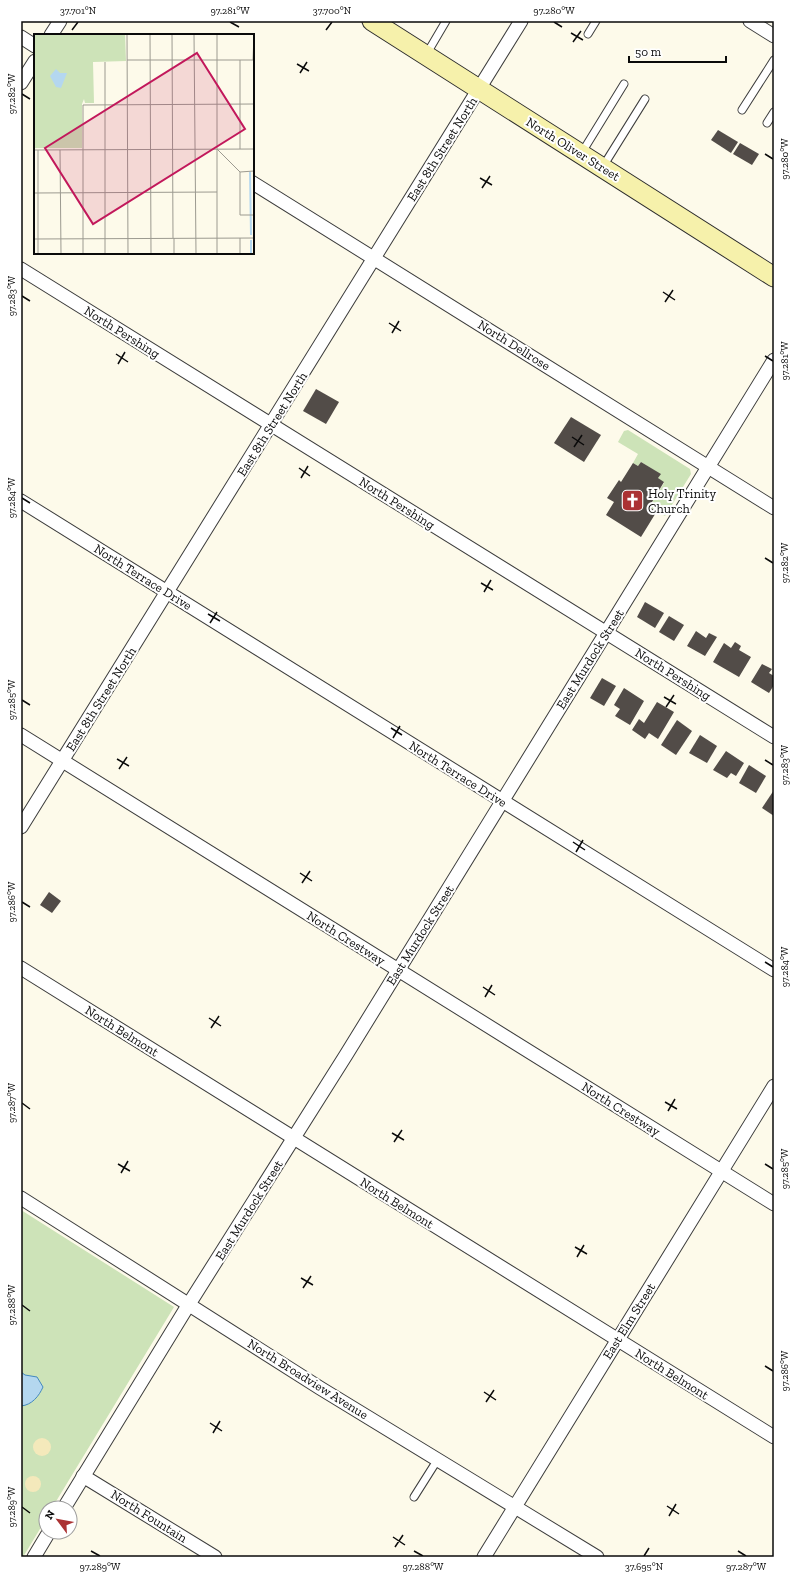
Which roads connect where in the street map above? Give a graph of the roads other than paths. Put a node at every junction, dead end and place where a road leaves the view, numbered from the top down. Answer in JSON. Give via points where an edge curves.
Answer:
{"nodes":[{"id":1,"x":60,"y":21,"type":"edge"},
{"id":2,"x":446,"y":21,"type":"edge"},
{"id":3,"x":521,"y":21,"type":"edge"},
{"id":4,"x":596,"y":21,"type":"edge"},
{"id":5,"x":750,"y":21,"type":"edge"},
{"id":6,"x":374,"y":22,"type":"edge"},
{"id":7,"x":52,"y":34,"type":"edge"},
{"id":8,"x":588,"y":34,"type":"dead end"},
{"id":9,"x":774,"y":36,"type":"edge"},
{"id":10,"x":21,"y":37,"type":"edge"},
{"id":11,"x":34,"y":45,"type":"edge"},
{"id":12,"x":425,"y":55,"type":"junction"},
{"id":13,"x":774,"y":60,"type":"edge"},
{"id":14,"x":34,"y":63,"type":"edge"},
{"id":15,"x":21,"y":84,"type":"edge"},
{"id":16,"x":624,"y":84,"type":"dead end"},
{"id":17,"x":479,"y":89,"type":"junction"},
{"id":18,"x":645,"y":99,"type":"dead end"},
{"id":19,"x":742,"y":110,"type":"dead end"},
{"id":20,"x":774,"y":112,"type":"edge"},
{"id":21,"x":767,"y":123,"type":"dead end"},
{"id":22,"x":580,"y":154,"type":"junction"},
{"id":23,"x":602,"y":168,"type":"junction"},
{"id":24,"x":254,"y":184,"type":"edge"},
{"id":25,"x":374,"y":259,"type":"junction"},
{"id":26,"x":21,"y":269,"type":"edge"},
{"id":27,"x":774,"y":277,"type":"edge"},
{"id":28,"x":774,"y":360,"type":"edge"},
{"id":29,"x":272,"y":425,"type":"junction"},
{"id":30,"x":708,"y":467,"type":"junction"},
{"id":31,"x":21,"y":501,"type":"edge"},
{"id":32,"x":774,"y":508,"type":"edge"},
{"id":33,"x":167,"y":592,"type":"junction"},
{"id":34,"x":606,"y":633,"type":"junction"},
{"id":35,"x":21,"y":735,"type":"edge"},
{"id":36,"x":774,"y":737,"type":"edge"},
{"id":37,"x":62,"y":761,"type":"junction"},
{"id":38,"x":502,"y":802,"type":"junction"},
{"id":39,"x":21,"y":827,"type":"edge"},
{"id":40,"x":21,"y":968,"type":"edge"},
{"id":41,"x":774,"y":970,"type":"edge"},
{"id":42,"x":398,"y":971,"type":"junction"},
{"id":43,"x":774,"y":1086,"type":"edge"},
{"id":44,"x":294,"y":1139,"type":"junction"},
{"id":45,"x":721,"y":1171,"type":"junction"},
{"id":46,"x":21,"y":1198,"type":"edge"},
{"id":47,"x":774,"y":1204,"type":"edge"},
{"id":48,"x":189,"y":1304,"type":"junction"},
{"id":49,"x":617,"y":1340,"type":"junction"},
{"id":50,"x":774,"y":1437,"type":"edge"},
{"id":51,"x":438,"y":1459,"type":"junction"},
{"id":52,"x":83,"y":1476,"type":"junction"},
{"id":53,"x":414,"y":1497,"type":"dead end"},
{"id":54,"x":69,"y":1500,"type":"edge"},
{"id":55,"x":516,"y":1506,"type":"junction"},
{"id":56,"x":44,"y":1540,"type":"edge"},
{"id":57,"x":34,"y":1557,"type":"edge"},
{"id":58,"x":215,"y":1557,"type":"edge"},
{"id":59,"x":484,"y":1557,"type":"edge"},
{"id":60,"x":597,"y":1557,"type":"edge"}],
"edges":[{"from":1,"to":7,"type":"street"},
{"from":2,"to":12,"type":"lane"},
{"from":3,"to":17,"type":"street","name":"East 8th Street North"},
{"from":4,"to":8,"type":"lane"},
{"from":5,"to":9,"type":"street"},
{"from":6,"to":12,"type":"main road","name":"North Oliver Street"},
{"from":10,"to":11,"type":"street"},
{"from":12,"to":17,"type":"main road","name":"North Oliver Street"},
{"from":13,"to":19,"type":"lane"},
{"from":14,"to":15,"type":"street"},
{"from":16,"to":22,"type":"lane"},
{"from":17,"to":22,"type":"main road","name":"North Oliver Street"},
{"from":17,"to":25,"type":"street","name":"East 8th Street North"},
{"from":18,"to":23,"type":"lane"},
{"from":20,"to":21,"type":"lane"},
{"from":22,"to":23,"type":"main road","name":"North Oliver Street"},
{"from":23,"to":27,"type":"main road","name":"North Oliver Street"},
{"from":24,"to":25,"type":"street","name":"North Dellrose"},
{"from":25,"to":29,"type":"street","name":"East 8th Street North"},
{"from":25,"to":30,"type":"street","name":"North Dellrose"},
{"from":26,"to":29,"type":"street","name":"North Pershing"},
{"from":28,"to":30,"type":"street","name":"East Murdock Street"},
{"from":29,"to":33,"type":"street","name":"East 8th Street North"},
{"from":29,"to":34,"type":"street","name":"North Pershing"},
{"from":30,"to":32,"type":"street","name":"North Dellrose"},
{"from":30,"to":34,"type":"street","name":"East Murdock Street"},
{"from":31,"to":33,"type":"street","name":"North Terrace Drive"},
{"from":33,"to":37,"type":"street","name":"East 8th Street North"},
{"from":33,"to":38,"type":"street","name":"North Terrace Drive"},
{"from":34,"to":36,"type":"street","name":"North Pershing"},
{"from":34,"to":38,"type":"street","name":"East Murdock Street"},
{"from":35,"to":37,"type":"street","name":"North Crestway"},
{"from":37,"to":39,"type":"street","name":"East 8th Street North"},
{"from":37,"to":42,"type":"street","name":"North Crestway"},
{"from":38,"to":41,"type":"street","name":"North Terrace Drive"},
{"from":38,"to":42,"type":"street","name":"East Murdock Street"},
{"from":40,"to":44,"type":"street","name":"North Belmont"},
{"from":42,"to":44,"type":"street","name":"East Murdock Street"},
{"from":42,"to":45,"type":"street","name":"North Crestway"},
{"from":43,"to":45,"type":"street","name":"East Elm Street"},
{"from":44,"to":48,"type":"street","name":"East Murdock Street"},
{"from":44,"to":49,"type":"street","name":"North Belmont"},
{"from":45,"to":47,"type":"street","name":"North Crestway"},
{"from":45,"to":49,"type":"street","name":"East Elm Street"},
{"from":46,"to":48,"type":"street","name":"North Broadview Avenue"},
{"from":48,"to":51,"type":"street","name":"North Broadview Avenue","via":[[320,1388]]},
{"from":48,"to":52,"type":"street","name":"East Murdock Street"},
{"from":49,"to":50,"type":"street","name":"North Belmont"},
{"from":49,"to":55,"type":"street","name":"East Elm Street"},
{"from":51,"to":53,"type":"lane"},
{"from":51,"to":55,"type":"street","name":"North Broadview Avenue"},
{"from":52,"to":54,"type":"street","name":"East Murdock Street"},
{"from":52,"to":58,"type":"street","name":"North Fountain"},
{"from":55,"to":59,"type":"street","name":"East Elm Street"},
{"from":55,"to":60,"type":"street","name":"North Broadview Avenue"},
{"from":56,"to":57,"type":"street"}]}
